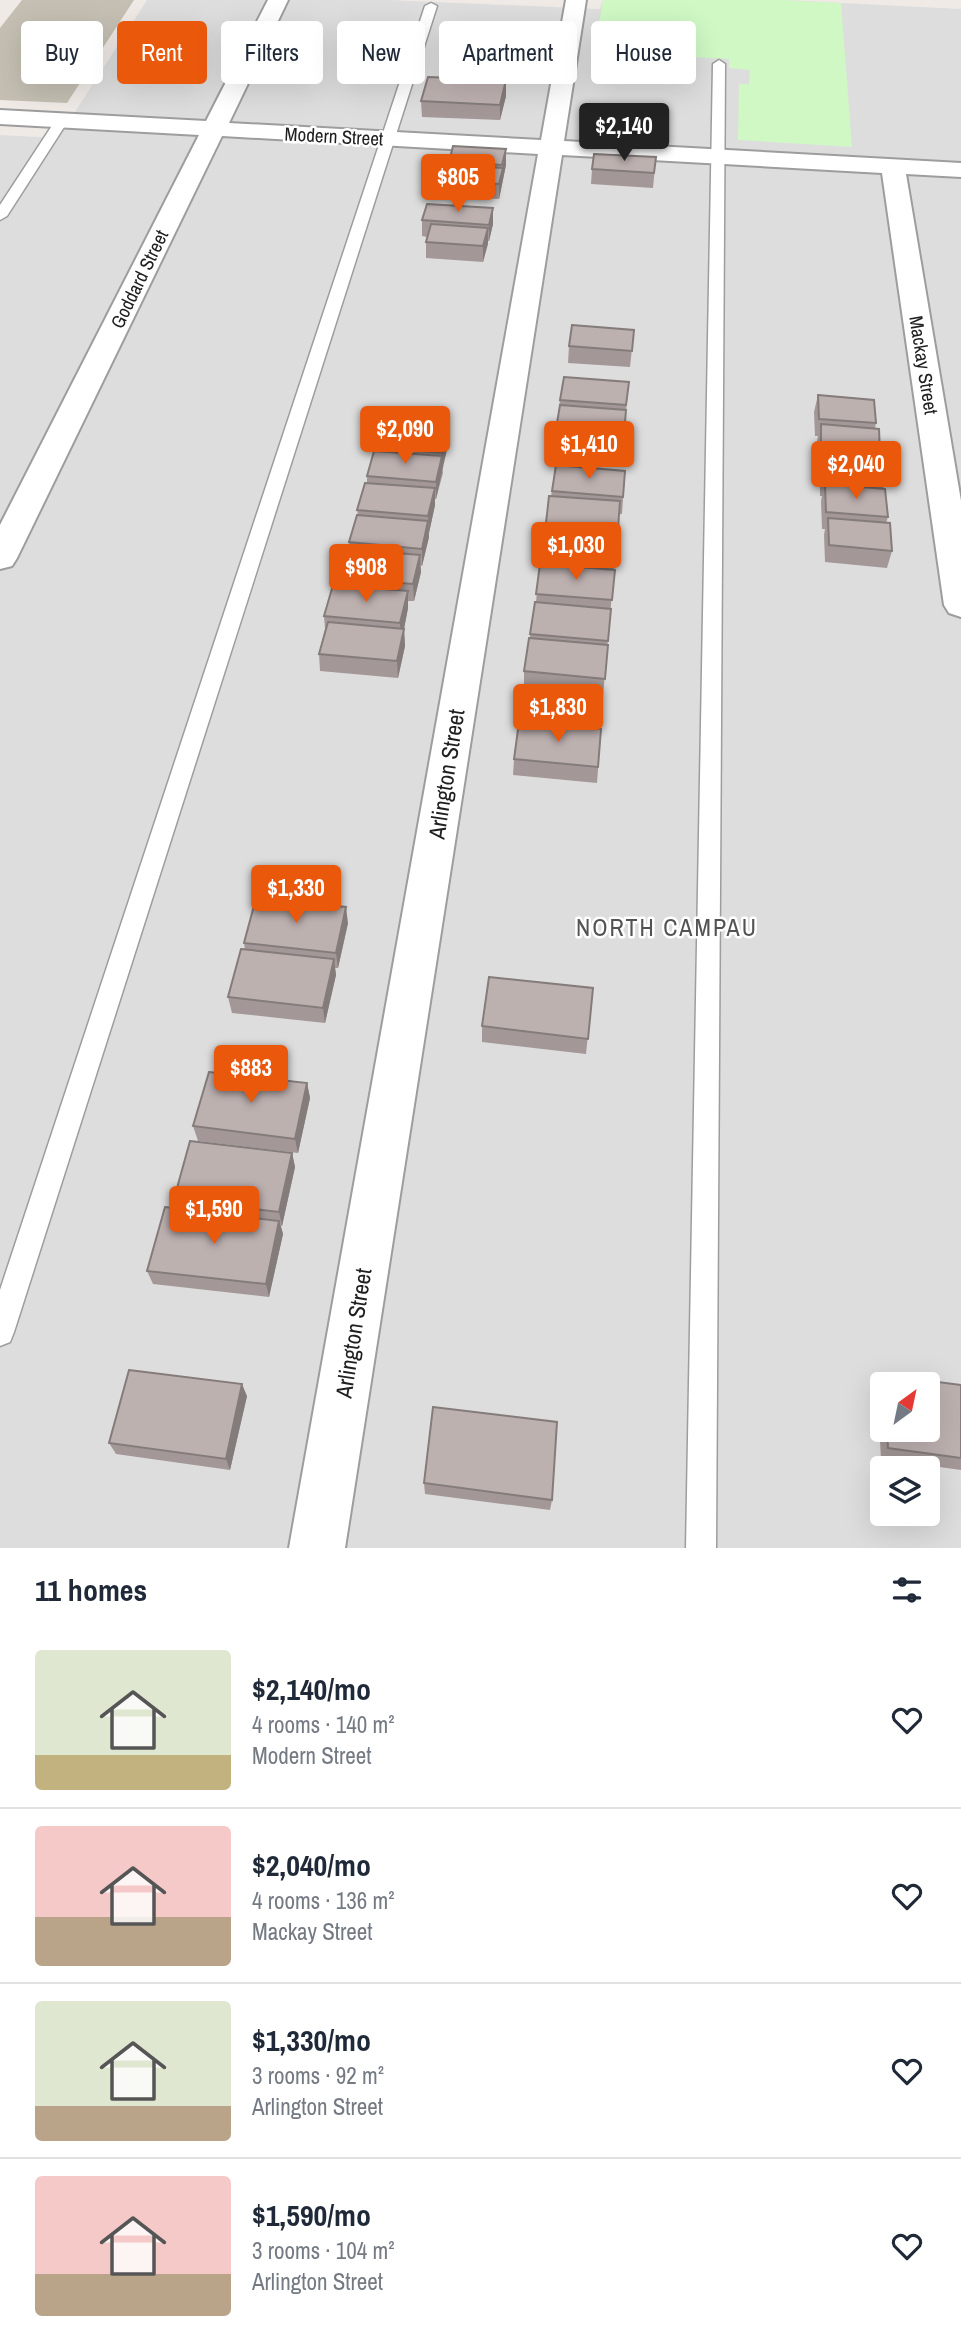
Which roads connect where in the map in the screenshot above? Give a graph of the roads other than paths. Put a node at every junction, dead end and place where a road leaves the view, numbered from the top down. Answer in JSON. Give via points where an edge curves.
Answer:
{"nodes":[{"id":1,"x":278,"y":0,"type":"edge"},
{"id":2,"x":576,"y":0,"type":"edge"},
{"id":3,"x":431,"y":6,"type":"dead end"},
{"id":4,"x":719,"y":64,"type":"dead end"},
{"id":5,"x":0,"y":117,"type":"edge"},
{"id":6,"x":62,"y":121,"type":"junction"},
{"id":7,"x":214,"y":129,"type":"junction"},
{"id":8,"x":388,"y":139,"type":"junction"},
{"id":9,"x":552,"y":149,"type":"junction"},
{"id":10,"x":718,"y":158,"type":"junction"},
{"id":11,"x":893,"y":167,"type":"junction"},
{"id":12,"x":961,"y":170,"type":"edge"},
{"id":13,"x":0,"y":216,"type":"edge"},
{"id":14,"x":0,"y":558,"type":"edge"},
{"id":15,"x":961,"y":605,"type":"edge"},
{"id":16,"x":0,"y":1332,"type":"edge"},
{"id":17,"x":317,"y":1548,"type":"edge"},
{"id":18,"x":701,"y":1548,"type":"edge"}],
"edges":[{"from":1,"to":7,"type":"street","name":"Goddard Street"},
{"from":2,"to":9,"type":"street","name":"Arlington Street"},
{"from":3,"to":8,"type":"lane"},
{"from":4,"to":10,"type":"lane"},
{"from":5,"to":6,"type":"street","name":"Modern Street"},
{"from":6,"to":7,"type":"street","name":"Modern Street"},
{"from":6,"to":13,"type":"lane"},
{"from":7,"to":8,"type":"street","name":"Modern Street"},
{"from":7,"to":14,"type":"street","name":"Goddard Street"},
{"from":8,"to":9,"type":"street","name":"Modern Street"},
{"from":8,"to":16,"type":"lane"},
{"from":9,"to":10,"type":"street","name":"Modern Street"},
{"from":9,"to":17,"type":"street","name":"Arlington Street"},
{"from":10,"to":11,"type":"street","name":"Modern Street"},
{"from":10,"to":18,"type":"lane"},
{"from":11,"to":12,"type":"street","name":"Modern Street"},
{"from":11,"to":15,"type":"street","name":"Mackay Street"}]}
